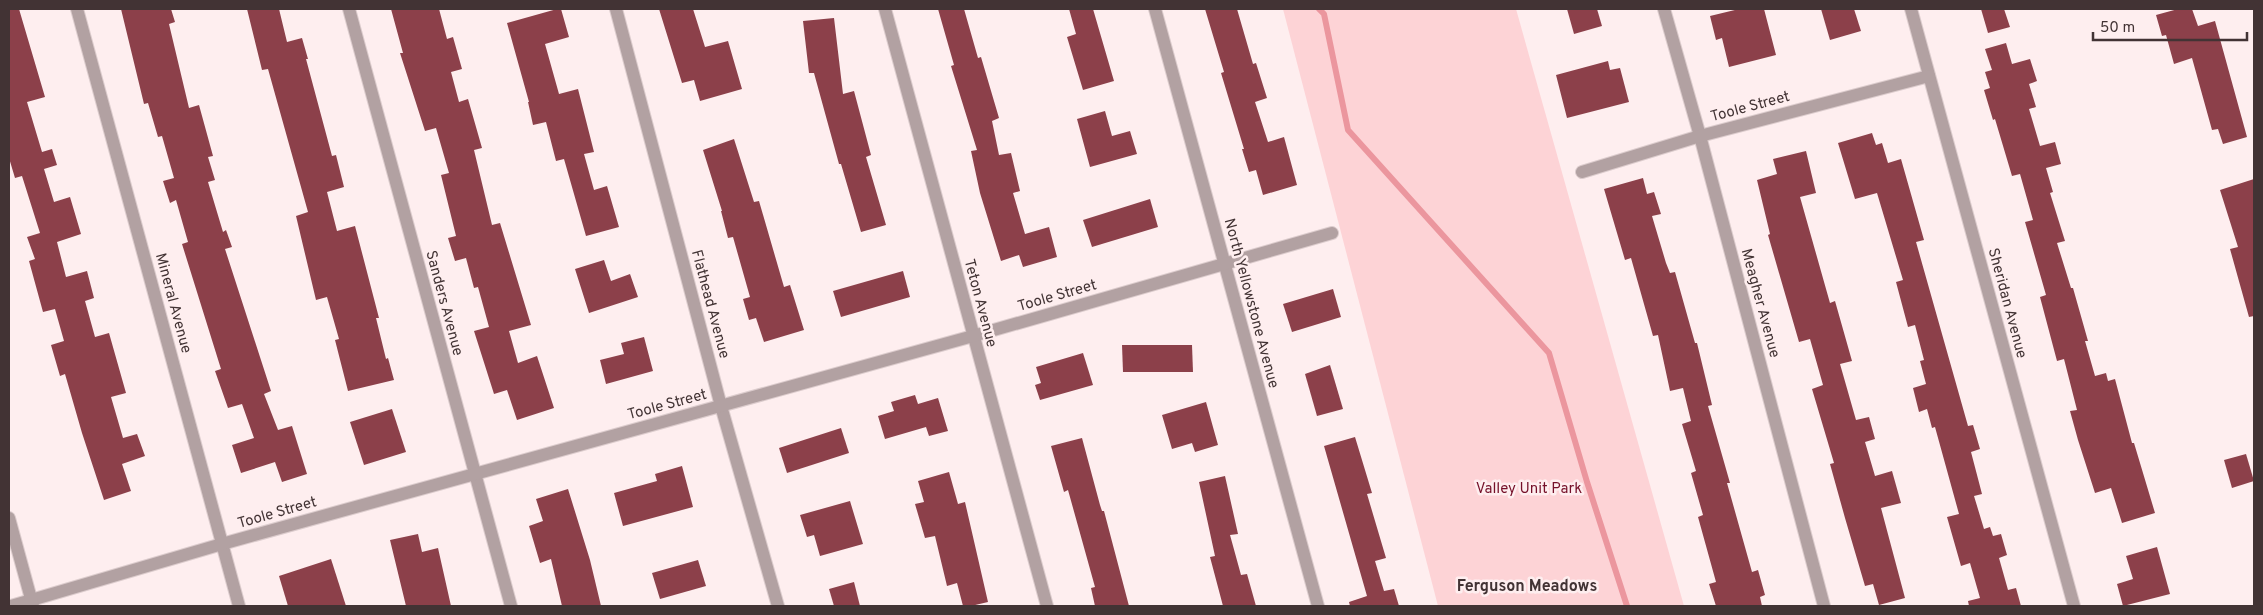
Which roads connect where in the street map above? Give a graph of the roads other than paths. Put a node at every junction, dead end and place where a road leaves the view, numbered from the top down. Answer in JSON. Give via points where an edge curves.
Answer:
{"nodes":[{"id":1,"x":77,"y":9,"type":"edge"},
{"id":2,"x":349,"y":9,"type":"edge"},
{"id":3,"x":616,"y":9,"type":"edge"},
{"id":4,"x":885,"y":9,"type":"edge"},
{"id":5,"x":1155,"y":9,"type":"edge"},
{"id":6,"x":1664,"y":9,"type":"edge"},
{"id":7,"x":1910,"y":9,"type":"edge"},
{"id":8,"x":1928,"y":76,"type":"junction"},
{"id":9,"x":1700,"y":136,"type":"junction"},
{"id":10,"x":1582,"y":172,"type":"dead end"},
{"id":11,"x":1332,"y":233,"type":"dead end"},
{"id":12,"x":1225,"y":263,"type":"junction"},
{"id":13,"x":973,"y":336,"type":"junction"},
{"id":14,"x":721,"y":406,"type":"junction"},
{"id":15,"x":475,"y":474,"type":"junction"},
{"id":16,"x":9,"y":518,"type":"edge"},
{"id":17,"x":222,"y":544,"type":"junction"},
{"id":18,"x":33,"y":603,"type":"edge"},
{"id":19,"x":11,"y":606,"type":"edge"},
{"id":20,"x":239,"y":606,"type":"edge"},
{"id":21,"x":511,"y":606,"type":"edge"},
{"id":22,"x":778,"y":606,"type":"edge"},
{"id":23,"x":1048,"y":606,"type":"edge"},
{"id":24,"x":1318,"y":606,"type":"edge"},
{"id":25,"x":1824,"y":606,"type":"edge"},
{"id":26,"x":2074,"y":606,"type":"edge"}],
"edges":[{"from":1,"to":17,"type":"street","name":"Mineral Avenue"},
{"from":2,"to":15,"type":"street","name":"Sanders Avenue"},
{"from":3,"to":14,"type":"street","name":"Flathead Avenue"},
{"from":4,"to":13,"type":"street","name":"Teton Avenue"},
{"from":5,"to":12,"type":"street","name":"North Yellowstone Avenue"},
{"from":6,"to":9,"type":"street","name":"Meagher Avenue"},
{"from":7,"to":8,"type":"street","name":"Sheridan Avenue"},
{"from":8,"to":9,"type":"street","name":"Toole Street"},
{"from":8,"to":26,"type":"street","name":"Sheridan Avenue"},
{"from":9,"to":10,"type":"street","name":"Toole Street"},
{"from":9,"to":25,"type":"street","name":"Meagher Avenue"},
{"from":11,"to":12,"type":"street","name":"Toole Street"},
{"from":12,"to":13,"type":"street","name":"Toole Street"},
{"from":12,"to":24,"type":"street","name":"North Yellowstone Avenue"},
{"from":13,"to":14,"type":"street","name":"Toole Street"},
{"from":13,"to":23,"type":"street","name":"Teton Avenue"},
{"from":14,"to":15,"type":"street","name":"Toole Street"},
{"from":14,"to":22,"type":"street","name":"Flathead Avenue"},
{"from":15,"to":17,"type":"street","name":"Toole Street"},
{"from":15,"to":21,"type":"street","name":"Sanders Avenue"},
{"from":16,"to":18,"type":"street"},
{"from":17,"to":18,"type":"street","name":"Toole Street"},
{"from":17,"to":20,"type":"street","name":"Mineral Avenue"},
{"from":18,"to":19,"type":"street","name":"Toole Street"}]}
